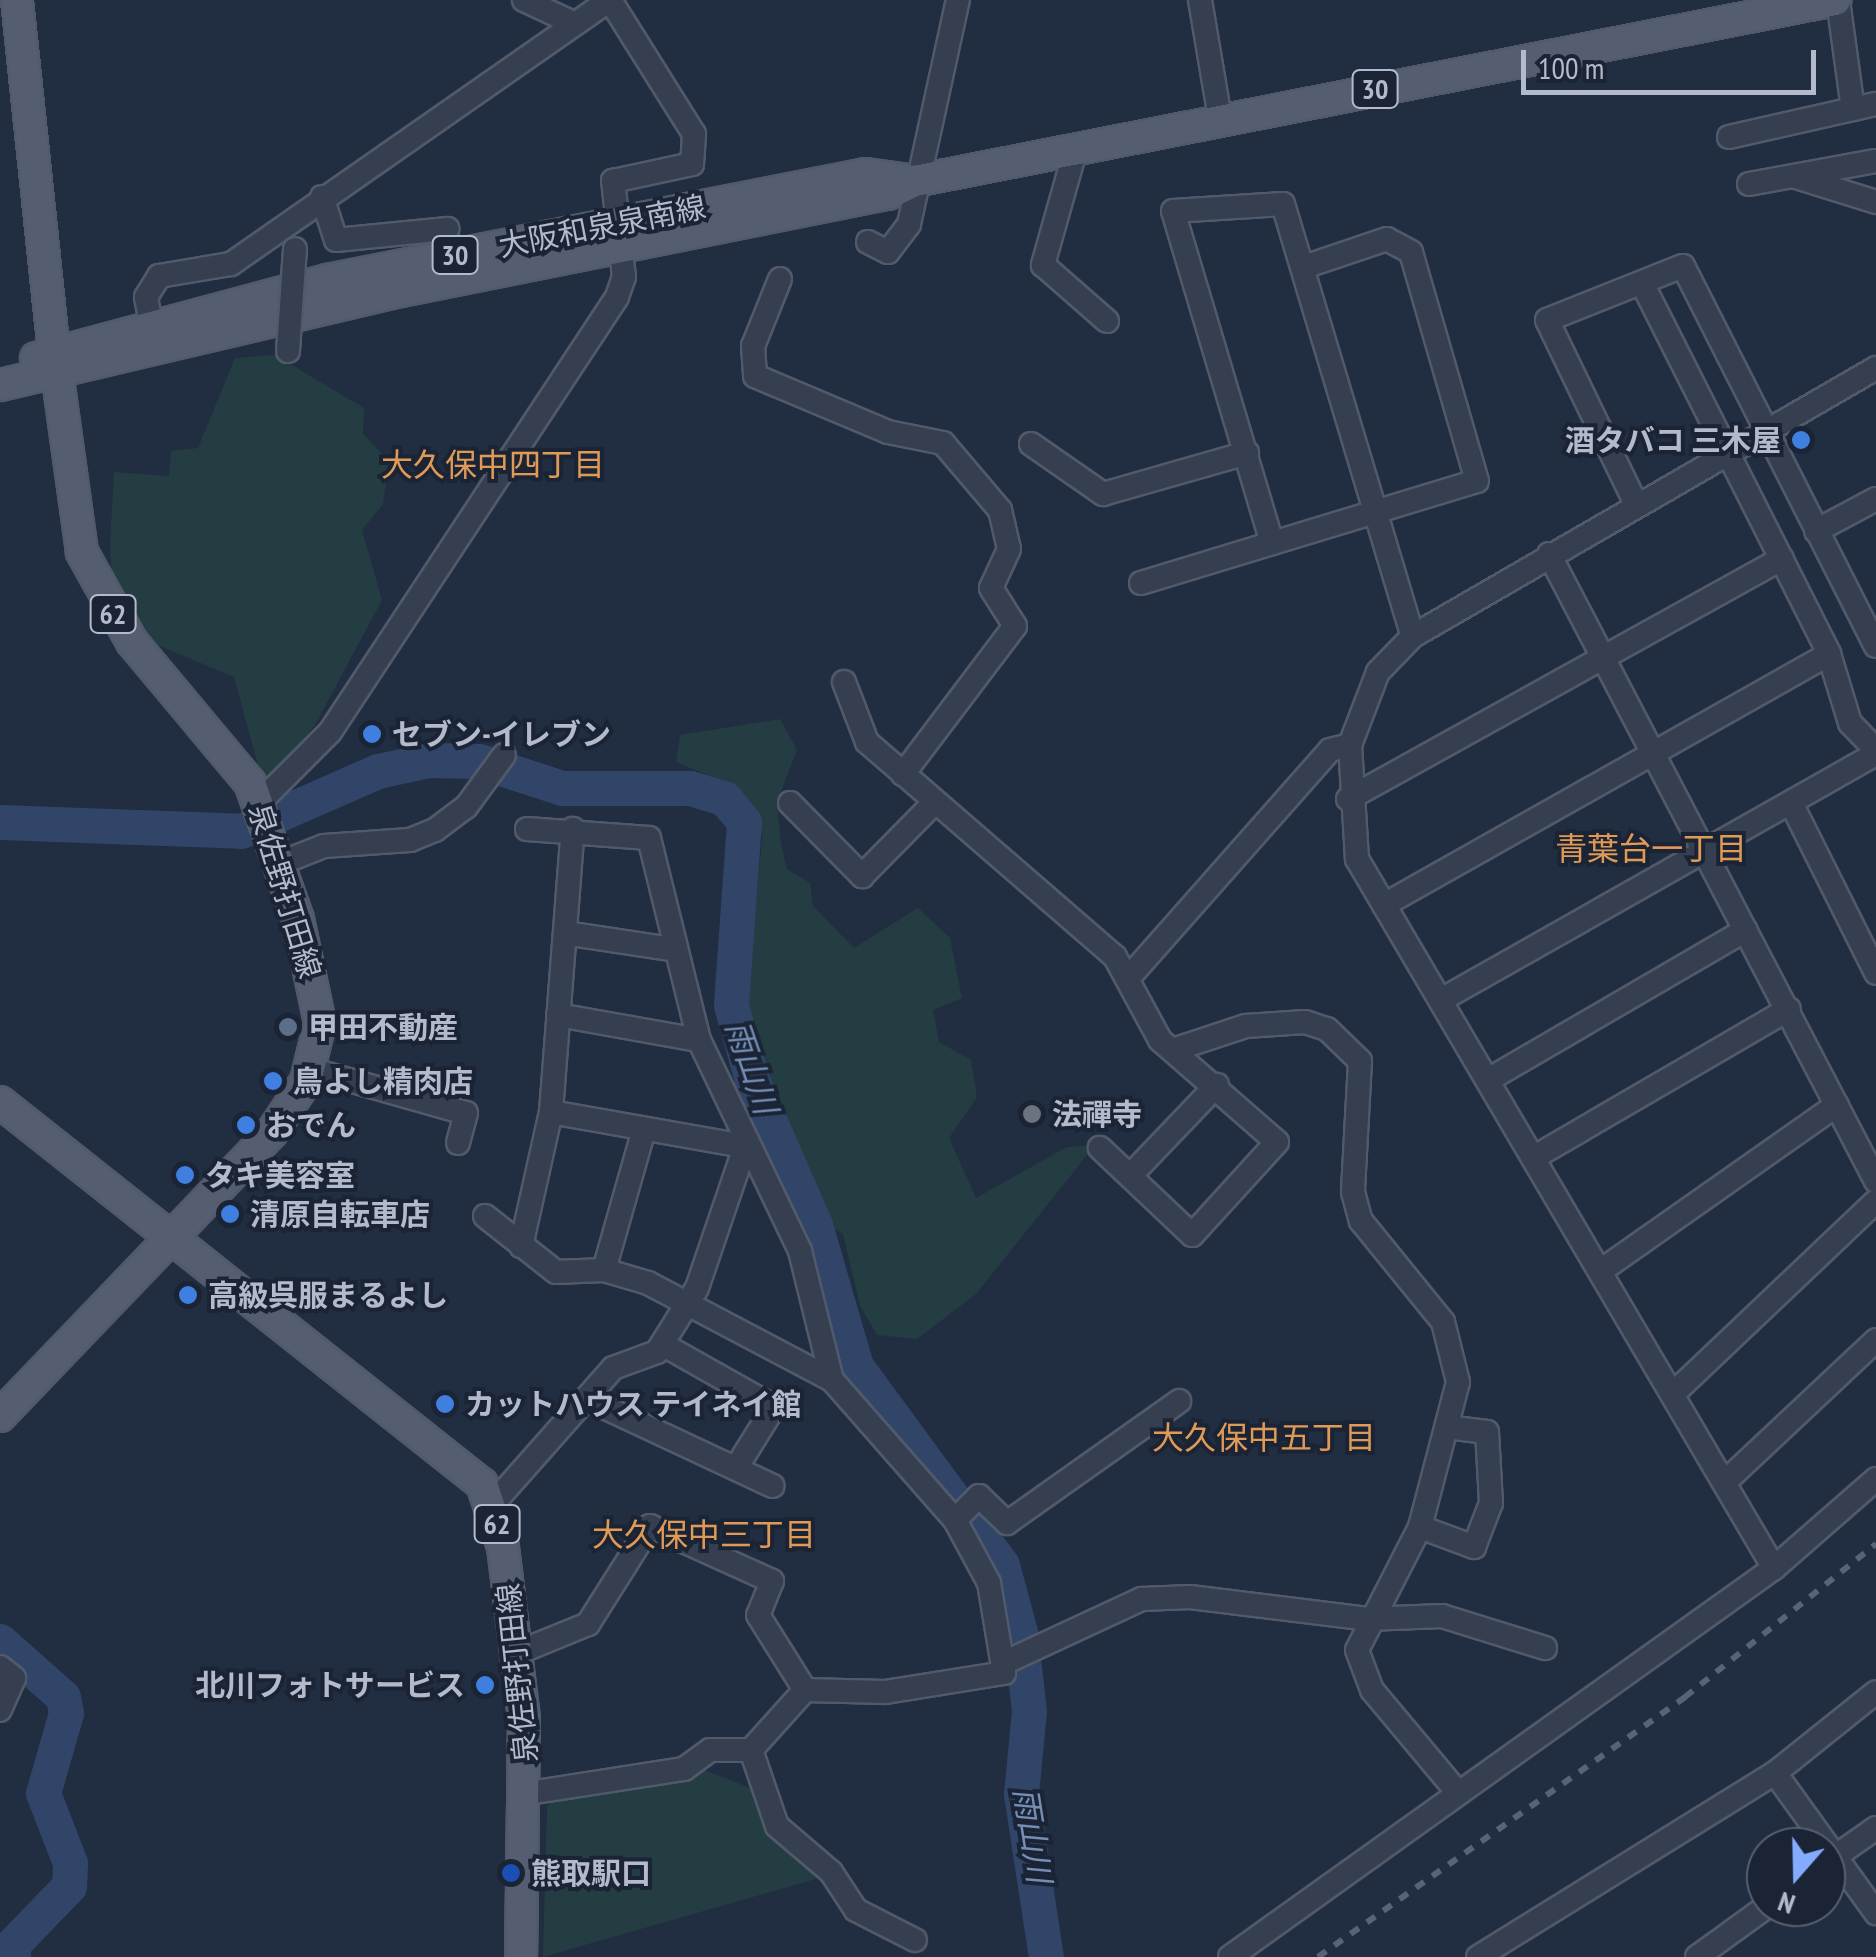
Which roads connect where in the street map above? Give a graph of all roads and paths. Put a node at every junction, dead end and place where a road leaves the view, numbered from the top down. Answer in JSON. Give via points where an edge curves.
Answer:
{"nodes":[{"id":1,"x":18,"y":0,"type":"edge"},
{"id":2,"x":524,"y":0,"type":"edge"},
{"id":3,"x":610,"y":0,"type":"edge"},
{"id":4,"x":958,"y":0,"type":"edge"},
{"id":5,"x":1200,"y":0,"type":"edge"},
{"id":6,"x":1837,"y":0,"type":"edge"},
{"id":7,"x":573,"y":23,"type":"junction"},
{"id":8,"x":1864,"y":106,"type":"edge"},
{"id":9,"x":1220,"y":118,"type":"junction"},
{"id":10,"x":1730,"y":137,"type":"dead end"},
{"id":11,"x":1076,"y":148,"type":"junction"},
{"id":12,"x":1876,"y":161,"type":"edge"},
{"id":13,"x":1793,"y":176,"type":"junction"},
{"id":14,"x":914,"y":181,"type":"junction"},
{"id":15,"x":1749,"y":184,"type":"dead end"},
{"id":16,"x":322,"y":196,"type":"junction"},
{"id":17,"x":1876,"y":202,"type":"edge"},
{"id":18,"x":282,"y":226,"type":"junction"},
{"id":19,"x":447,"y":229,"type":"dead end"},
{"id":20,"x":618,"y":235,"type":"junction"},
{"id":21,"x":868,"y":242,"type":"dead end"},
{"id":22,"x":1304,"y":267,"type":"junction"},
{"id":23,"x":780,"y":280,"type":"dead end"},
{"id":24,"x":1642,"y":285,"type":"junction"},
{"id":25,"x":1107,"y":322,"type":"dead end"},
{"id":26,"x":151,"y":323,"type":"junction"},
{"id":27,"x":288,"y":350,"type":"dead end"},
{"id":28,"x":55,"y":362,"type":"junction"},
{"id":29,"x":1876,"y":368,"type":"edge"},
{"id":30,"x":0,"y":370,"type":"edge"},
{"id":31,"x":0,"y":385,"type":"edge"},
{"id":32,"x":1766,"y":430,"type":"junction"},
{"id":33,"x":1032,"y":444,"type":"dead end"},
{"id":34,"x":1725,"y":448,"type":"junction"},
{"id":35,"x":1247,"y":453,"type":"junction"},
{"id":36,"x":1876,"y":499,"type":"edge"},
{"id":37,"x":1635,"y":502,"type":"junction"},
{"id":38,"x":1375,"y":514,"type":"junction"},
{"id":39,"x":1816,"y":531,"type":"junction"},
{"id":40,"x":1272,"y":544,"type":"junction"},
{"id":41,"x":1549,"y":554,"type":"junction"},
{"id":42,"x":1782,"y":558,"type":"junction"},
{"id":43,"x":1141,"y":583,"type":"dead end"},
{"id":44,"x":1869,"y":621,"type":"edge"},
{"id":45,"x":1413,"y":636,"type":"junction"},
{"id":46,"x":1876,"y":646,"type":"edge"},
{"id":47,"x":1829,"y":654,"type":"junction"},
{"id":48,"x":1605,"y":657,"type":"junction"},
{"id":49,"x":844,"y":682,"type":"dead end"},
{"id":50,"x":1350,"y":745,"type":"junction"},
{"id":51,"x":1876,"y":752,"type":"edge"},
{"id":52,"x":1656,"y":753,"type":"junction"},
{"id":53,"x":504,"y":754,"type":"dead end"},
{"id":54,"x":903,"y":774,"type":"junction"},
{"id":55,"x":1348,"y":799,"type":"junction"},
{"id":56,"x":790,"y":802,"type":"dead end"},
{"id":57,"x":935,"y":802,"type":"junction"},
{"id":58,"x":1791,"y":804,"type":"junction"},
{"id":59,"x":527,"y":829,"type":"dead end"},
{"id":60,"x":573,"y":829,"type":"junction"},
{"id":61,"x":269,"y":831,"type":"junction"},
{"id":62,"x":1705,"y":852,"type":"junction"},
{"id":63,"x":1384,"y":904,"type":"junction"},
{"id":64,"x":1746,"y":930,"type":"junction"},
{"id":65,"x":565,"y":933,"type":"junction"},
{"id":66,"x":671,"y":948,"type":"junction"},
{"id":67,"x":1876,"y":973,"type":"edge"},
{"id":68,"x":1131,"y":974,"type":"junction"},
{"id":69,"x":1441,"y":1000,"type":"junction"},
{"id":70,"x":1789,"y":1009,"type":"junction"},
{"id":71,"x":558,"y":1015,"type":"junction"},
{"id":72,"x":699,"y":1040,"type":"junction"},
{"id":73,"x":1179,"y":1048,"type":"junction"},
{"id":74,"x":310,"y":1069,"type":"junction"},
{"id":75,"x":1488,"y":1080,"type":"junction"},
{"id":76,"x":1217,"y":1085,"type":"junction"},
{"id":77,"x":0,"y":1102,"type":"edge"},
{"id":78,"x":1836,"y":1105,"type":"junction"},
{"id":79,"x":551,"y":1112,"type":"junction"},
{"id":80,"x":644,"y":1130,"type":"junction"},
{"id":81,"x":458,"y":1143,"type":"dead end"},
{"id":82,"x":1100,"y":1148,"type":"dead end"},
{"id":83,"x":746,"y":1149,"type":"junction"},
{"id":84,"x":1533,"y":1158,"type":"junction"},
{"id":85,"x":1130,"y":1176,"type":"junction"},
{"id":86,"x":1876,"y":1180,"type":"edge"},
{"id":87,"x":1876,"y":1201,"type":"edge"},
{"id":88,"x":485,"y":1216,"type":"dead end"},
{"id":89,"x":176,"y":1240,"type":"junction"},
{"id":90,"x":522,"y":1246,"type":"junction"},
{"id":91,"x":604,"y":1270,"type":"junction"},
{"id":92,"x":1602,"y":1270,"type":"junction"},
{"id":93,"x":689,"y":1302,"type":"junction"},
{"id":94,"x":1876,"y":1340,"type":"edge"},
{"id":95,"x":662,"y":1344,"type":"junction"},
{"id":96,"x":832,"y":1380,"type":"junction"},
{"id":97,"x":1675,"y":1392,"type":"junction"},
{"id":98,"x":587,"y":1399,"type":"junction"},
{"id":99,"x":1179,"y":1401,"type":"dead end"},
{"id":100,"x":0,"y":1416,"type":"edge"},
{"id":101,"x":1448,"y":1427,"type":"junction"},
{"id":102,"x":736,"y":1468,"type":"junction"},
{"id":103,"x":1876,"y":1479,"type":"edge"},
{"id":104,"x":1726,"y":1481,"type":"junction"},
{"id":105,"x":774,"y":1486,"type":"dead end"},
{"id":106,"x":491,"y":1506,"type":"junction"},
{"id":107,"x":955,"y":1520,"type":"junction"},
{"id":108,"x":1420,"y":1527,"type":"junction"},
{"id":109,"x":1774,"y":1568,"type":"junction"},
{"id":110,"x":1368,"y":1619,"type":"junction"},
{"id":111,"x":1546,"y":1648,"type":"dead end"},
{"id":112,"x":517,"y":1653,"type":"junction"},
{"id":113,"x":1006,"y":1662,"type":"junction"},
{"id":114,"x":0,"y":1667,"type":"edge"},
{"id":115,"x":805,"y":1690,"type":"junction"},
{"id":116,"x":1876,"y":1692,"type":"edge"},
{"id":117,"x":0,"y":1710,"type":"edge"},
{"id":118,"x":751,"y":1750,"type":"junction"},
{"id":119,"x":1775,"y":1774,"type":"junction"},
{"id":120,"x":529,"y":1793,"type":"junction"},
{"id":121,"x":1458,"y":1793,"type":"junction"},
{"id":122,"x":1810,"y":1827,"type":"edge"},
{"id":123,"x":1876,"y":1828,"type":"edge"},
{"id":124,"x":1846,"y":1849,"type":"edge"},
{"id":125,"x":1846,"y":1877,"type":"edge"},
{"id":126,"x":1876,"y":1913,"type":"edge"},
{"id":127,"x":1746,"y":1921,"type":"edge"},
{"id":128,"x":914,"y":1940,"type":"dead end"},
{"id":129,"x":522,"y":1957,"type":"edge"},
{"id":130,"x":1230,"y":1957,"type":"edge"},
{"id":131,"x":1478,"y":1957,"type":"edge"},
{"id":132,"x":1697,"y":1957,"type":"edge"}],
"edges":[{"from":1,"to":28,"type":"main road","name":"泉佐野打田線","number":"62"},
{"from":2,"to":7,"type":"street"},
{"from":3,"to":7,"type":"street"},
{"from":3,"to":20,"type":"street","via":[[696,151],[679,171],[626,172],[613,180]]},
{"from":4,"to":14,"type":"street"},
{"from":5,"to":9,"type":"street"},
{"from":6,"to":8,"type":"street"},
{"from":6,"to":9,"type":"main road","name":"大阪和泉泉南線","number":"30"},
{"from":7,"to":16,"type":"street"},
{"from":8,"to":10,"type":"street"},
{"from":9,"to":11,"type":"main road","name":"大阪和泉泉南線","number":"30"},
{"from":11,"to":14,"type":"main road","name":"大阪和泉泉南線","number":"30"},
{"from":11,"to":25,"type":"street","via":[[1042,265]]},
{"from":12,"to":13,"type":"street"},
{"from":13,"to":15,"type":"street"},
{"from":13,"to":17,"type":"street"},
{"from":14,"to":20,"type":"main road","name":"大阪和泉泉南線","number":"30","via":[[866,174]]},
{"from":14,"to":21,"type":"street","via":[[900,246],[888,252]]},
{"from":16,"to":18,"type":"street"},
{"from":16,"to":19,"type":"street","via":[[336,240]]},
{"from":18,"to":26,"type":"street","via":[[231,264],[159,276],[146,297]]},
{"from":18,"to":27,"type":"street","bridge":true,"via":[[295,250]]},
{"from":20,"to":26,"type":"main road","name":"大阪和泉泉南線","number":"30"},
{"from":20,"to":28,"type":"main road","name":"大阪和泉泉南線","number":"30"},
{"from":20,"to":61,"type":"street","via":[[617,298]]},
{"from":22,"to":35,"type":"street","via":[[1283,204],[1173,211]]},
{"from":22,"to":38,"type":"street"},
{"from":22,"to":38,"type":"street","via":[[1388,239],[1411,252],[1472,462],[1477,481]]},
{"from":23,"to":54,"type":"street","via":[[753,346],[756,376],[888,432],[943,443],[1000,510],[1009,549],[991,588],[1016,626]]},
{"from":24,"to":32,"type":"street","via":[[1683,266]]},
{"from":24,"to":34,"type":"street"},
{"from":24,"to":37,"type":"street","via":[[1547,320]]},
{"from":26,"to":28,"type":"main road","name":"大阪和泉泉南線","number":"30"},
{"from":28,"to":30,"type":"main road","name":"大阪和泉泉南線","number":"30"},
{"from":28,"to":31,"type":"main road","name":"大阪和泉泉南線","number":"30"},
{"from":28,"to":61,"type":"main road","name":"泉佐野打田線","number":"62","via":[[72,518],[100,594]]},
{"from":29,"to":32,"type":"street"},
{"from":32,"to":34,"type":"street"},
{"from":32,"to":39,"type":"street"},
{"from":33,"to":35,"type":"street","via":[[1103,494]]},
{"from":34,"to":37,"type":"street"},
{"from":34,"to":42,"type":"street"},
{"from":35,"to":40,"type":"street"},
{"from":36,"to":39,"type":"street"},
{"from":37,"to":41,"type":"street"},
{"from":38,"to":40,"type":"street"},
{"from":38,"to":45,"type":"street"},
{"from":39,"to":44,"type":"street"},
{"from":40,"to":43,"type":"street"},
{"from":41,"to":45,"type":"street"},
{"from":41,"to":48,"type":"street"},
{"from":42,"to":47,"type":"street"},
{"from":42,"to":48,"type":"street"},
{"from":44,"to":46,"type":"street"},
{"from":45,"to":50,"type":"street","via":[[1378,672]]},
{"from":47,"to":51,"type":"street","via":[[1842,710]]},
{"from":47,"to":52,"type":"street"},
{"from":48,"to":52,"type":"street"},
{"from":48,"to":55,"type":"street"},
{"from":49,"to":54,"type":"street","via":[[867,742]]},
{"from":50,"to":55,"type":"street"},
{"from":50,"to":68,"type":"street","via":[[1330,750]]},
{"from":51,"to":58,"type":"street"},
{"from":52,"to":62,"type":"street"},
{"from":52,"to":63,"type":"street"},
{"from":53,"to":61,"type":"street","via":[[466,807],[410,840],[324,846]]},
{"from":54,"to":57,"type":"street"},
{"from":55,"to":63,"type":"street","via":[[1357,859]]},
{"from":56,"to":57,"type":"street","via":[[862,876]]},
{"from":57,"to":68,"type":"street"},
{"from":58,"to":62,"type":"street"},
{"from":58,"to":67,"type":"street"},
{"from":59,"to":60,"type":"street"},
{"from":60,"to":65,"type":"street"},
{"from":60,"to":66,"type":"street","via":[[649,838]]},
{"from":61,"to":74,"type":"main road","name":"泉佐野打田線","number":"62","via":[[314,980],[320,1023]]},
{"from":62,"to":64,"type":"street"},
{"from":62,"to":69,"type":"street"},
{"from":63,"to":69,"type":"street"},
{"from":64,"to":70,"type":"street"},
{"from":64,"to":75,"type":"street"},
{"from":65,"to":66,"type":"street"},
{"from":65,"to":71,"type":"street"},
{"from":66,"to":72,"type":"street"},
{"from":68,"to":73,"type":"street","via":[[1160,1040]]},
{"from":69,"to":75,"type":"street"},
{"from":70,"to":78,"type":"street"},
{"from":70,"to":84,"type":"street"},
{"from":71,"to":72,"type":"street"},
{"from":71,"to":79,"type":"street"},
{"from":72,"to":83,"type":"street"},
{"from":73,"to":76,"type":"street"},
{"from":73,"to":101,"type":"street","via":[[1246,1026],[1305,1022],[1327,1028],[1360,1061],[1353,1192],[1376,1249],[1448,1336],[1458,1382]]},
{"from":74,"to":81,"type":"street","via":[[466,1113]]},
{"from":74,"to":89,"type":"main road","name":"泉佐野打田線","number":"62","via":[[295,1103]]},
{"from":75,"to":84,"type":"street"},
{"from":76,"to":85,"type":"street"},
{"from":76,"to":85,"type":"street","via":[[1277,1142],[1192,1235]]},
{"from":77,"to":89,"type":"main road","name":"泉佐野打田線","number":"62"},
{"from":78,"to":86,"type":"street"},
{"from":78,"to":92,"type":"street"},
{"from":79,"to":80,"type":"street"},
{"from":79,"to":90,"type":"street"},
{"from":80,"to":83,"type":"street"},
{"from":80,"to":91,"type":"street"},
{"from":82,"to":85,"type":"street"},
{"from":83,"to":93,"type":"street"},
{"from":83,"to":96,"type":"street","via":[[800,1251]]},
{"from":84,"to":92,"type":"street"},
{"from":87,"to":97,"type":"street"},
{"from":88,"to":90,"type":"street"},
{"from":89,"to":100,"type":"main road"},
{"from":89,"to":106,"type":"main road","name":"泉佐野打田線","number":"62","via":[[463,1463]]},
{"from":90,"to":91,"type":"street","via":[[556,1272]]},
{"from":91,"to":93,"type":"street"},
{"from":92,"to":97,"type":"street"},
{"from":93,"to":95,"type":"street"},
{"from":93,"to":96,"type":"street"},
{"from":94,"to":104,"type":"street"},
{"from":95,"to":98,"type":"street","via":[[613,1368]]},
{"from":95,"to":102,"type":"street","via":[[774,1407]]},
{"from":96,"to":107,"type":"street"},
{"from":97,"to":104,"type":"street"},
{"from":98,"to":102,"type":"street"},
{"from":98,"to":106,"type":"street"},
{"from":99,"to":107,"type":"street","via":[[1008,1522],[979,1496]]},
{"from":101,"to":108,"type":"street"},
{"from":101,"to":108,"type":"street","via":[[1487,1432],[1491,1503],[1474,1547]]},
{"from":102,"to":105,"type":"street"},
{"from":103,"to":109,"type":"street"},
{"from":104,"to":109,"type":"street"},
{"from":106,"to":112,"type":"main road","name":"泉佐野打田線","number":"62"},
{"from":107,"to":113,"type":"street","via":[[989,1583]]},
{"from":108,"to":110,"type":"street"},
{"from":109,"to":121,"type":"street"},
{"from":110,"to":111,"type":"street","via":[[1442,1616]]},
{"from":110,"to":113,"type":"street","via":[[1142,1599]]},
{"from":110,"to":121,"type":"street","via":[[1356,1650],[1372,1690]]},
{"from":112,"to":115,"type":"street","via":[[588,1624],[650,1526],[772,1581],[758,1615]]},
{"from":112,"to":120,"type":"main road","name":"泉佐野打田線","number":"62"},
{"from":113,"to":115,"type":"street","via":[[1004,1673],[975,1683]]},
{"from":114,"to":117,"type":"street","via":[[14,1678]]},
{"from":115,"to":118,"type":"street"},
{"from":116,"to":119,"type":"street"},
{"from":118,"to":120,"type":"street","via":[[710,1750],[684,1769]]},
{"from":118,"to":128,"type":"street","via":[[777,1826],[831,1872],[856,1910]]},
{"from":119,"to":122,"type":"street"},
{"from":119,"to":131,"type":"street"},
{"from":120,"to":129,"type":"main road","name":"泉佐野打田線","number":"62"},
{"from":121,"to":130,"type":"street"},
{"from":123,"to":124,"type":"street"},
{"from":125,"to":126,"type":"street"},
{"from":127,"to":132,"type":"street"}]}
